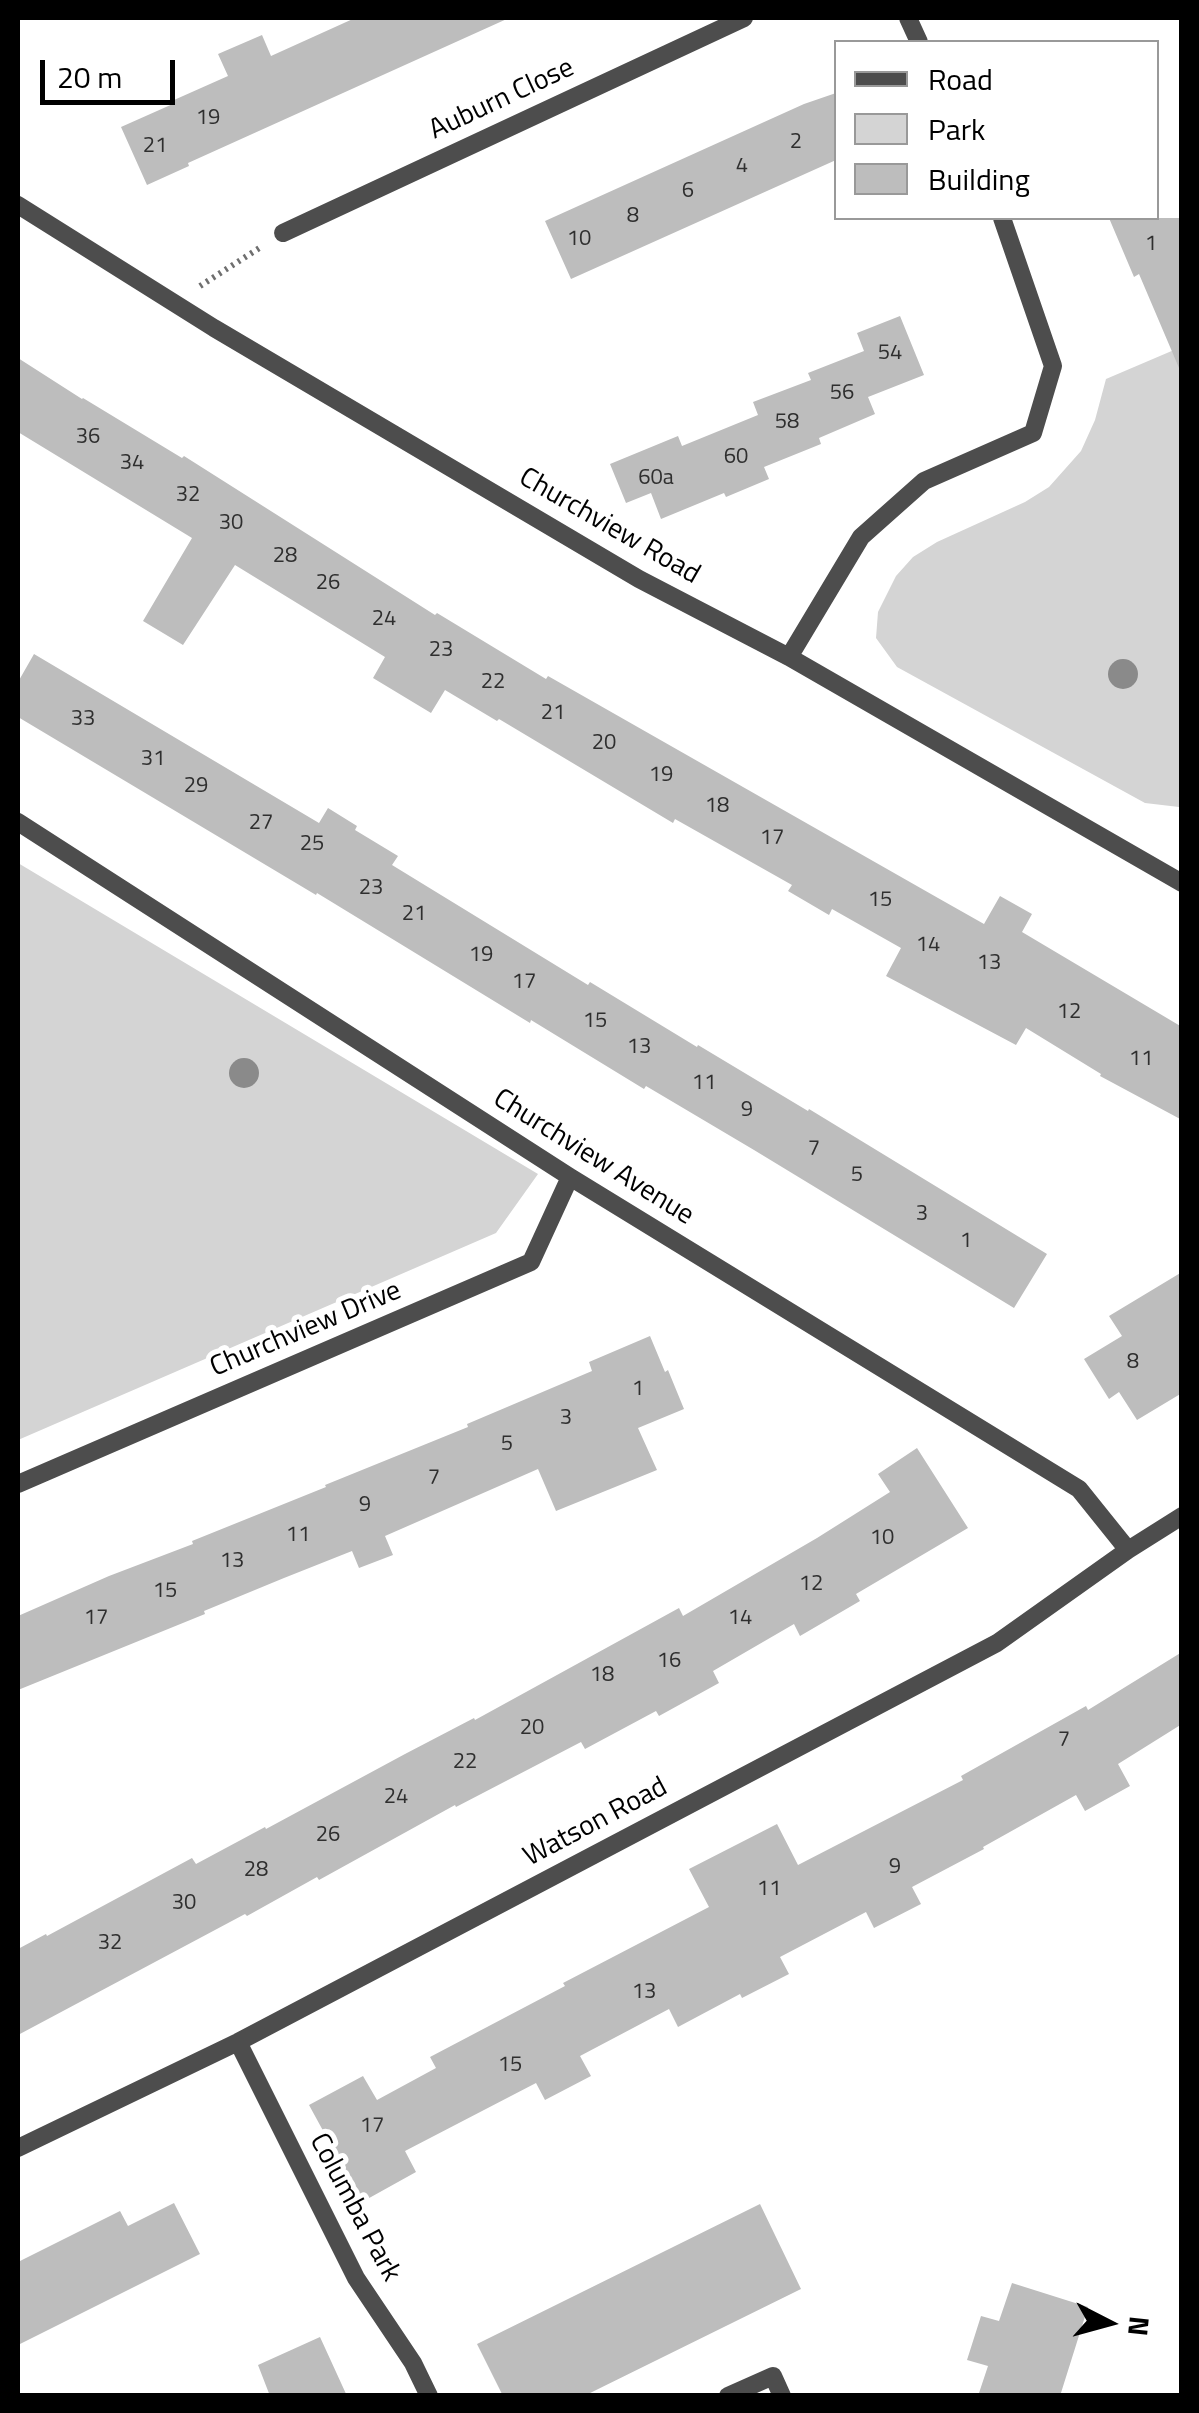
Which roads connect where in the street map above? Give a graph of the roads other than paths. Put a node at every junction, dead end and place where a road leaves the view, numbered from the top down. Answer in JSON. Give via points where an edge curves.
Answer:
{"nodes":[{"id":1,"x":744,"y":18,"type":"edge"},
{"id":2,"x":18,"y":205,"type":"edge"},
{"id":3,"x":1003,"y":220,"type":"edge"},
{"id":4,"x":283,"y":233,"type":"road end"},
{"id":5,"x":789,"y":657,"type":"junction"},
{"id":6,"x":18,"y":822,"type":"edge"},
{"id":7,"x":1182,"y":883,"type":"edge"},
{"id":8,"x":570,"y":1177,"type":"junction"},
{"id":9,"x":18,"y":1484,"type":"edge"},
{"id":10,"x":1182,"y":1516,"type":"edge"},
{"id":11,"x":1128,"y":1550,"type":"junction"},
{"id":12,"x":238,"y":2042,"type":"junction"},
{"id":13,"x":18,"y":2148,"type":"edge"},
{"id":14,"x":430,"y":2396,"type":"edge"},
{"id":15,"x":728,"y":2396,"type":"edge"},
{"id":16,"x":782,"y":2396,"type":"edge"}],
"edges":[{"from":1,"to":4,"type":"street","name":"Auburn Close"},
{"from":2,"to":5,"type":"street","name":"Churchview Road","via":[[639,578]]},
{"from":3,"to":5,"type":"street","via":[[1053,366],[1033,433],[924,481],[861,537]]},
{"from":5,"to":7,"type":"street","name":"Churchview Road"},
{"from":6,"to":8,"type":"street","name":"Churchview Avenue"},
{"from":8,"to":9,"type":"street","name":"Churchview Drive","via":[[531,1262]]},
{"from":8,"to":11,"type":"street","name":"Churchview Avenue","via":[[1079,1489]]},
{"from":10,"to":11,"type":"street","name":"Watson Road"},
{"from":11,"to":12,"type":"street","name":"Watson Road","via":[[997,1643]]},
{"from":12,"to":13,"type":"street","name":"Watson Road"},
{"from":12,"to":14,"type":"street","name":"Columba Park","via":[[356,2278]]},
{"from":15,"to":16,"type":"street","via":[[773,2376]]}]}
